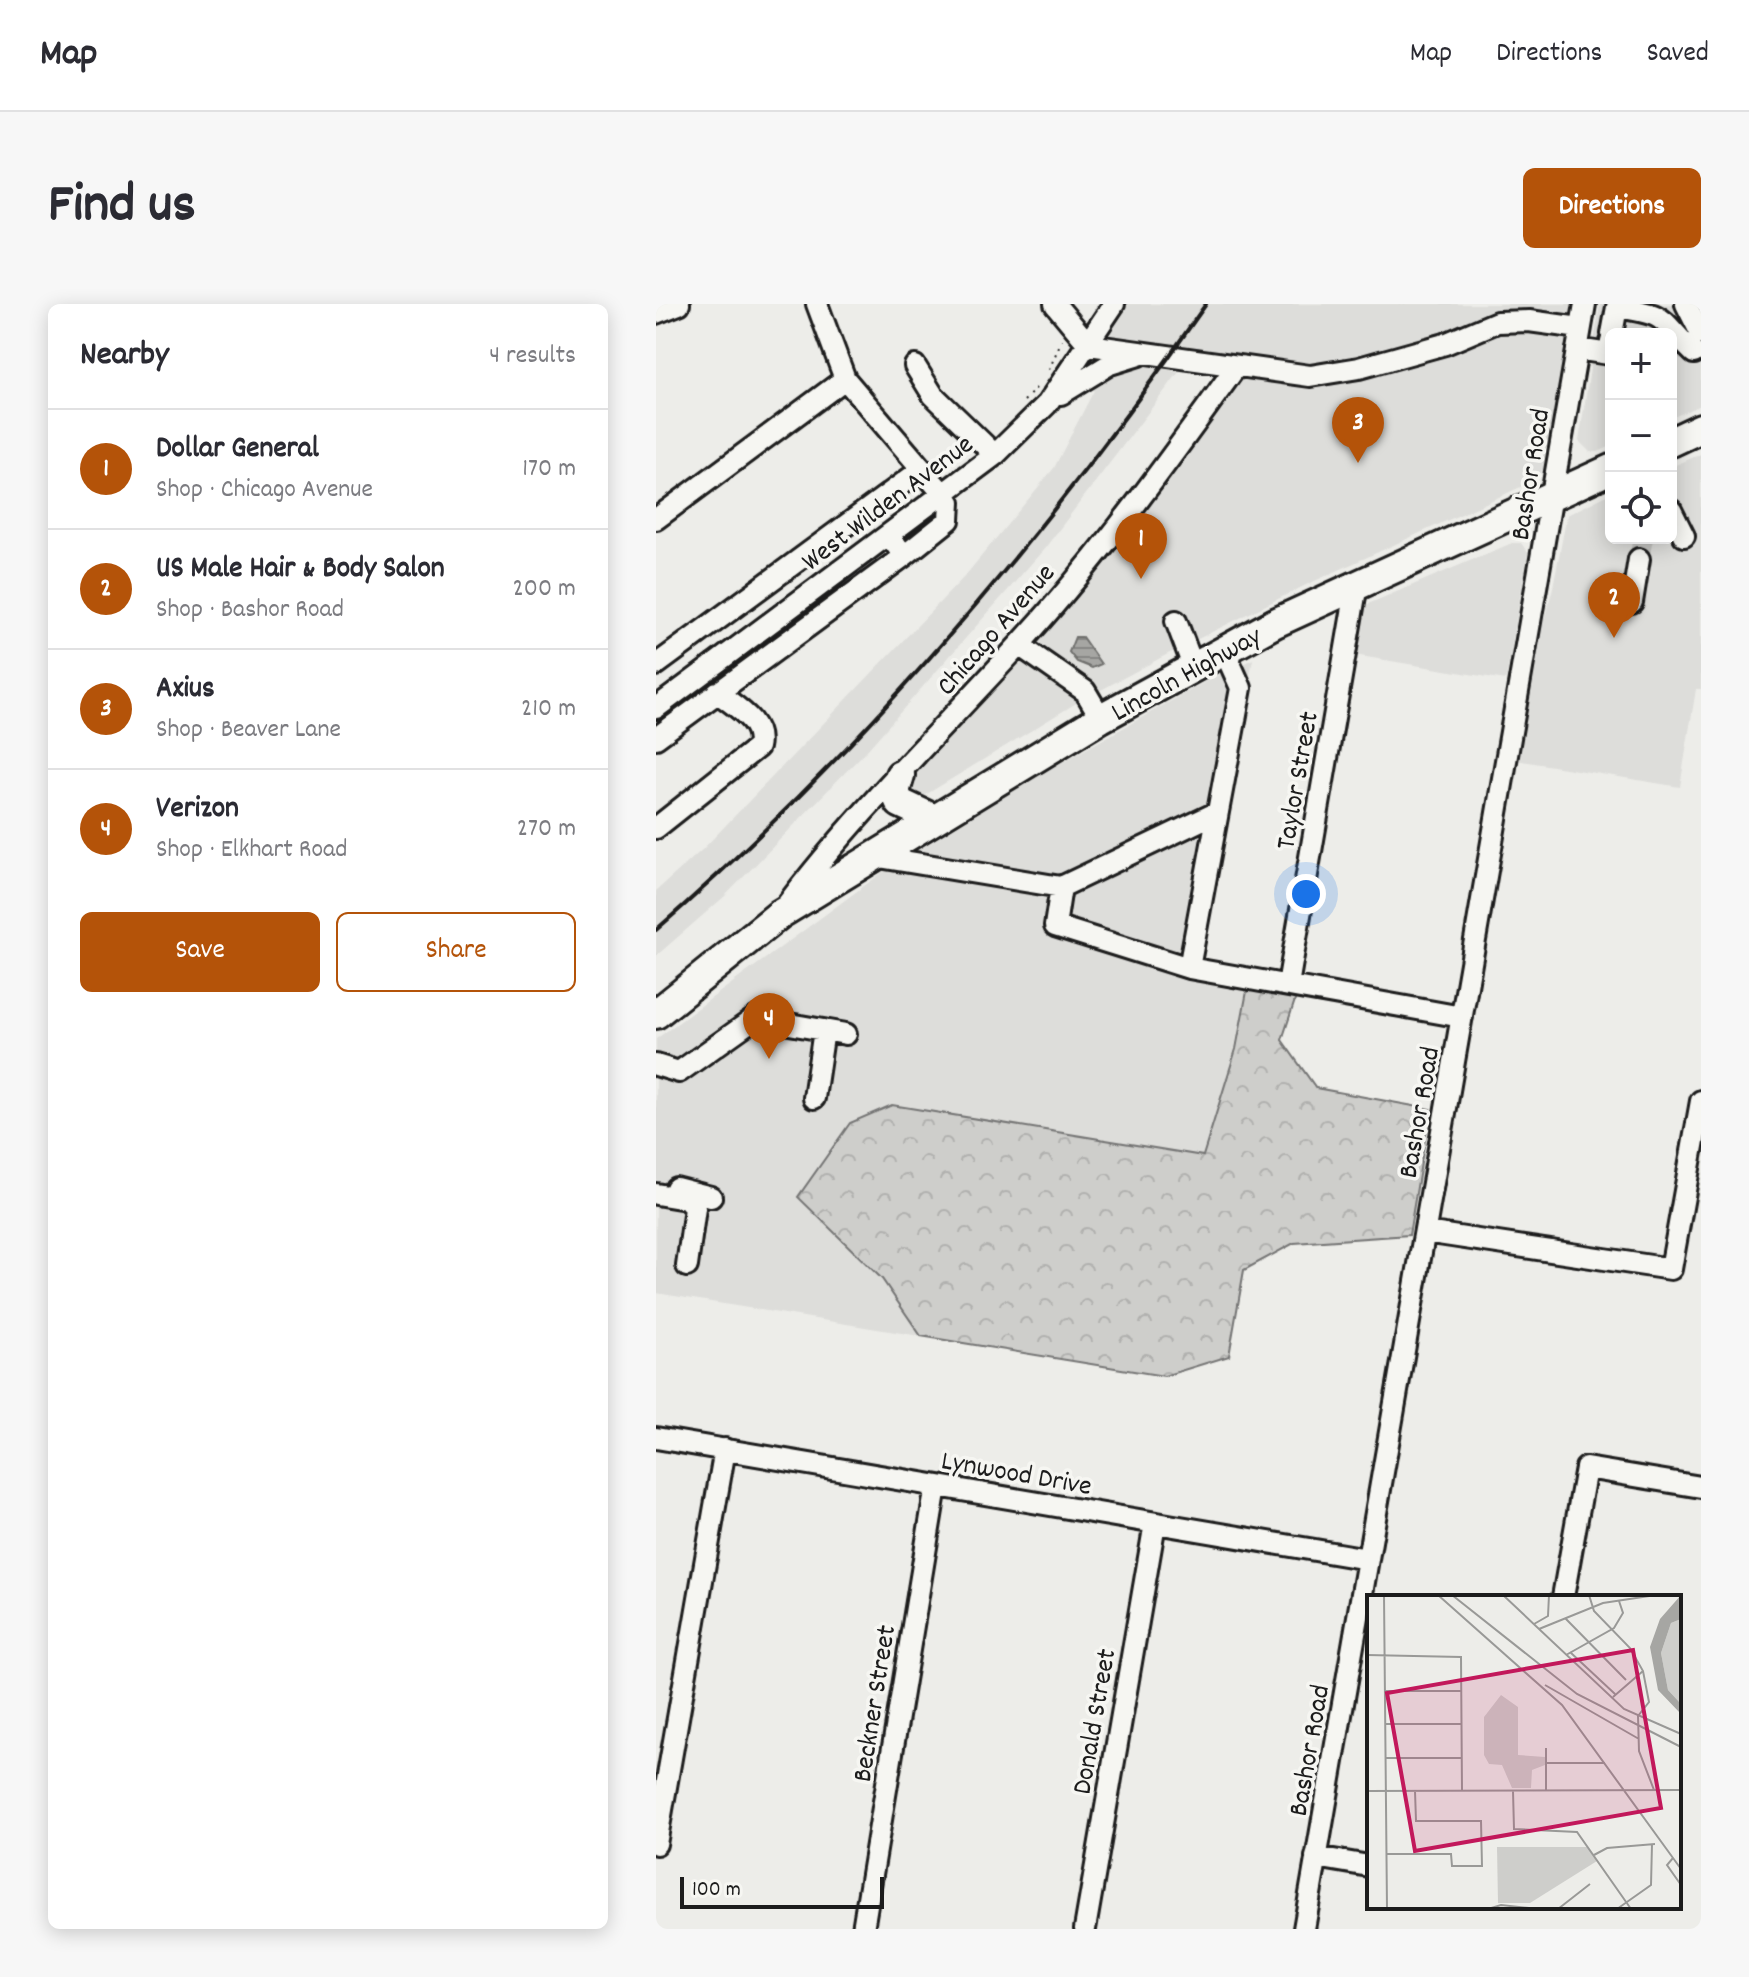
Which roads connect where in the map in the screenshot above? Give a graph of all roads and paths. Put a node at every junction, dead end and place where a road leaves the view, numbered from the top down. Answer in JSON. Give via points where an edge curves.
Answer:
{"nodes":[{"id":1,"x":679,"y":304,"type":"edge"},
{"id":2,"x":817,"y":304,"type":"edge"},
{"id":3,"x":1055,"y":304,"type":"edge"},
{"id":4,"x":1114,"y":304,"type":"edge"},
{"id":5,"x":1585,"y":304,"type":"edge"},
{"id":6,"x":1686,"y":304,"type":"edge"},
{"id":7,"x":656,"y":313,"type":"edge"},
{"id":8,"x":1580,"y":328,"type":"junction"},
{"id":9,"x":1614,"y":328,"type":"edge"},
{"id":10,"x":1677,"y":328,"type":"edge"},
{"id":11,"x":1677,"y":328,"type":"edge"},
{"id":12,"x":1698,"y":344,"type":"edge"},
{"id":13,"x":1089,"y":345,"type":"junction"},
{"id":14,"x":1605,"y":347,"type":"edge"},
{"id":15,"x":1577,"y":349,"type":"junction"},
{"id":16,"x":1145,"y":354,"type":"junction"},
{"id":17,"x":915,"y":366,"type":"dead end"},
{"id":18,"x":1236,"y":367,"type":"junction"},
{"id":19,"x":845,"y":379,"type":"junction"},
{"id":20,"x":1047,"y":404,"type":"junction"},
{"id":21,"x":1701,"y":428,"type":"edge"},
{"id":22,"x":1677,"y":439,"type":"edge"},
{"id":23,"x":995,"y":455,"type":"junction"},
{"id":24,"x":921,"y":470,"type":"junction"},
{"id":25,"x":1605,"y":472,"type":"edge"},
{"id":26,"x":945,"y":495,"type":"junction"},
{"id":27,"x":1553,"y":496,"type":"junction"},
{"id":28,"x":656,"y":519,"type":"edge"},
{"id":29,"x":1677,"y":522,"type":"edge"},
{"id":30,"x":889,"y":535,"type":"junction"},
{"id":31,"x":1684,"y":536,"type":"dead end"},
{"id":32,"x":904,"y":556,"type":"junction"},
{"id":33,"x":1639,"y":559,"type":"tunnel mouth"},
{"id":34,"x":1357,"y":584,"type":"junction"},
{"id":35,"x":1632,"y":602,"type":"dead end"},
{"id":36,"x":1176,"y":621,"type":"dead end"},
{"id":37,"x":1019,"y":645,"type":"junction"},
{"id":38,"x":1224,"y":650,"type":"junction"},
{"id":39,"x":656,"y":665,"type":"edge"},
{"id":40,"x":1193,"y":666,"type":"junction"},
{"id":41,"x":717,"y":692,"type":"junction"},
{"id":42,"x":663,"y":703,"type":"edge"},
{"id":43,"x":684,"y":717,"type":"junction"},
{"id":44,"x":1101,"y":718,"type":"junction"},
{"id":45,"x":656,"y":738,"type":"edge"},
{"id":46,"x":900,"y":775,"type":"junction"},
{"id":47,"x":1218,"y":812,"type":"junction"},
{"id":48,"x":932,"y":818,"type":"junction"},
{"id":49,"x":656,"y":828,"type":"edge"},
{"id":50,"x":873,"y":856,"type":"junction"},
{"id":51,"x":1061,"y":887,"type":"junction"},
{"id":52,"x":780,"y":914,"type":"junction"},
{"id":53,"x":1189,"y":968,"type":"junction"},
{"id":54,"x":1288,"y":985,"type":"junction"},
{"id":55,"x":656,"y":1014,"type":"edge"},
{"id":56,"x":1462,"y":1017,"type":"junction"},
{"id":57,"x":824,"y":1030,"type":"junction"},
{"id":58,"x":846,"y":1034,"type":"dead end"},
{"id":59,"x":656,"y":1065,"type":"edge"},
{"id":60,"x":814,"y":1098,"type":"dead end"},
{"id":61,"x":1701,"y":1101,"type":"edge"},
{"id":62,"x":656,"y":1184,"type":"edge"},
{"id":63,"x":656,"y":1194,"type":"edge"},
{"id":64,"x":711,"y":1197,"type":"dead end"},
{"id":65,"x":1425,"y":1232,"type":"junction"},
{"id":66,"x":687,"y":1266,"type":"dead end"},
{"id":67,"x":656,"y":1438,"type":"edge"},
{"id":68,"x":725,"y":1449,"type":"junction"},
{"id":69,"x":936,"y":1486,"type":"junction"},
{"id":70,"x":1701,"y":1487,"type":"edge"},
{"id":71,"x":1155,"y":1523,"type":"junction"},
{"id":72,"x":1368,"y":1559,"type":"junction"},
{"id":73,"x":1563,"y":1595,"type":"edge"},
{"id":74,"x":656,"y":1844,"type":"edge"},
{"id":75,"x":1316,"y":1857,"type":"junction"},
{"id":76,"x":1367,"y":1866,"type":"edge"},
{"id":77,"x":863,"y":1929,"type":"edge"},
{"id":78,"x":1085,"y":1929,"type":"edge"},
{"id":79,"x":1304,"y":1929,"type":"edge"}],
"edges":[{"from":1,"to":7,"type":"street"},
{"from":2,"to":19,"type":"street"},
{"from":3,"to":13,"type":"street"},
{"from":4,"to":13,"type":"street","name":"West Wilden Avenue"},
{"from":5,"to":8,"type":"street","name":"Bashor Road"},
{"from":6,"to":12,"type":"street"},
{"from":8,"to":15,"type":"street","name":"Bashor Road"},
{"from":8,"to":18,"type":"street","via":[[1497,322],[1445,344],[1328,375]]},
{"from":9,"to":11,"type":"street","via":[[1617,307],[1652,312]]},
{"from":10,"to":12,"type":"street"},
{"from":13,"to":16,"type":"street"},
{"from":13,"to":20,"type":"street","name":"West Wilden Avenue"},
{"from":14,"to":15,"type":"street"},
{"from":15,"to":27,"type":"street","name":"Bashor Road"},
{"from":16,"to":18,"type":"street"},
{"from":16,"to":20,"type":"street","via":[[1110,364]]},
{"from":17,"to":23,"type":"street","via":[[933,395]]},
{"from":18,"to":37,"type":"street","name":"Chicago Avenue","via":[[1166,466]]},
{"from":19,"to":24,"type":"street"},
{"from":19,"to":28,"type":"street"},
{"from":20,"to":23,"type":"street","name":"West Wilden Avenue"},
{"from":21,"to":22,"type":"highway"},
{"from":23,"to":26,"type":"street","name":"West Wilden Avenue"},
{"from":24,"to":26,"type":"street"},
{"from":24,"to":39,"type":"street"},
{"from":25,"to":27,"type":"highway","name":"Lincoln Highway"},
{"from":26,"to":30,"type":"street","name":"West Wilden Avenue"},
{"from":26,"to":32,"type":"street","via":[[952,511],[949,520]]},
{"from":27,"to":34,"type":"highway","name":"Lincoln Highway"},
{"from":27,"to":56,"type":"street","name":"Bashor Road"},
{"from":29,"to":31,"type":"street"},
{"from":30,"to":32,"type":"street"},
{"from":30,"to":42,"type":"street","name":"West Wilden Avenue"},
{"from":32,"to":41,"type":"street"},
{"from":33,"to":35,"type":"street"},
{"from":34,"to":38,"type":"highway","name":"Lincoln Highway"},
{"from":34,"to":54,"type":"street","name":"Taylor Street"},
{"from":36,"to":40,"type":"street"},
{"from":37,"to":44,"type":"street","via":[[1085,691]]},
{"from":37,"to":46,"type":"street","name":"Chicago Avenue"},
{"from":38,"to":40,"type":"highway","name":"Lincoln Highway"},
{"from":38,"to":47,"type":"street","via":[[1241,688]]},
{"from":40,"to":44,"type":"highway","name":"Lincoln Highway"},
{"from":41,"to":43,"type":"street"},
{"from":41,"to":49,"type":"street","via":[[757,724],[758,747]]},
{"from":42,"to":43,"type":"street"},
{"from":43,"to":45,"type":"street"},
{"from":44,"to":48,"type":"highway","name":"Lincoln Highway"},
{"from":46,"to":48,"type":"highway","via":[[895,792],[900,803]]},
{"from":46,"to":52,"type":"street","name":"Chicago Avenue","via":[[829,849]]},
{"from":47,"to":51,"type":"street"},
{"from":47,"to":53,"type":"street"},
{"from":48,"to":50,"type":"highway","name":"Lincoln Highway"},
{"from":50,"to":51,"type":"street"},
{"from":50,"to":52,"type":"highway","name":"Lincoln Highway"},
{"from":51,"to":53,"type":"street","via":[[1055,926]]},
{"from":52,"to":55,"type":"highway","name":"Lincoln Highway"},
{"from":53,"to":54,"type":"street"},
{"from":54,"to":56,"type":"street"},
{"from":56,"to":65,"type":"street","name":"Bashor Road"},
{"from":57,"to":58,"type":"street"},
{"from":57,"to":59,"type":"street","via":[[755,1018],[679,1072]]},
{"from":57,"to":60,"type":"street"},
{"from":61,"to":65,"type":"street","via":[[1671,1269]]},
{"from":62,"to":64,"type":"street"},
{"from":63,"to":66,"type":"street","via":[[686,1199],[695,1208]]},
{"from":65,"to":72,"type":"street","name":"Bashor Road"},
{"from":67,"to":68,"type":"street","name":"Lynwood Drive"},
{"from":68,"to":69,"type":"street","name":"Lynwood Drive"},
{"from":68,"to":74,"type":"street"},
{"from":69,"to":71,"type":"street","name":"Lynwood Drive"},
{"from":69,"to":77,"type":"street","name":"Beckner Street"},
{"from":70,"to":73,"type":"street","via":[[1586,1468]]},
{"from":71,"to":72,"type":"street","name":"Lynwood Drive"},
{"from":71,"to":78,"type":"street","name":"Donald Street"},
{"from":72,"to":75,"type":"street","name":"Bashor Road"},
{"from":75,"to":76,"type":"street"},
{"from":75,"to":79,"type":"street","name":"Bashor Road"}]}
